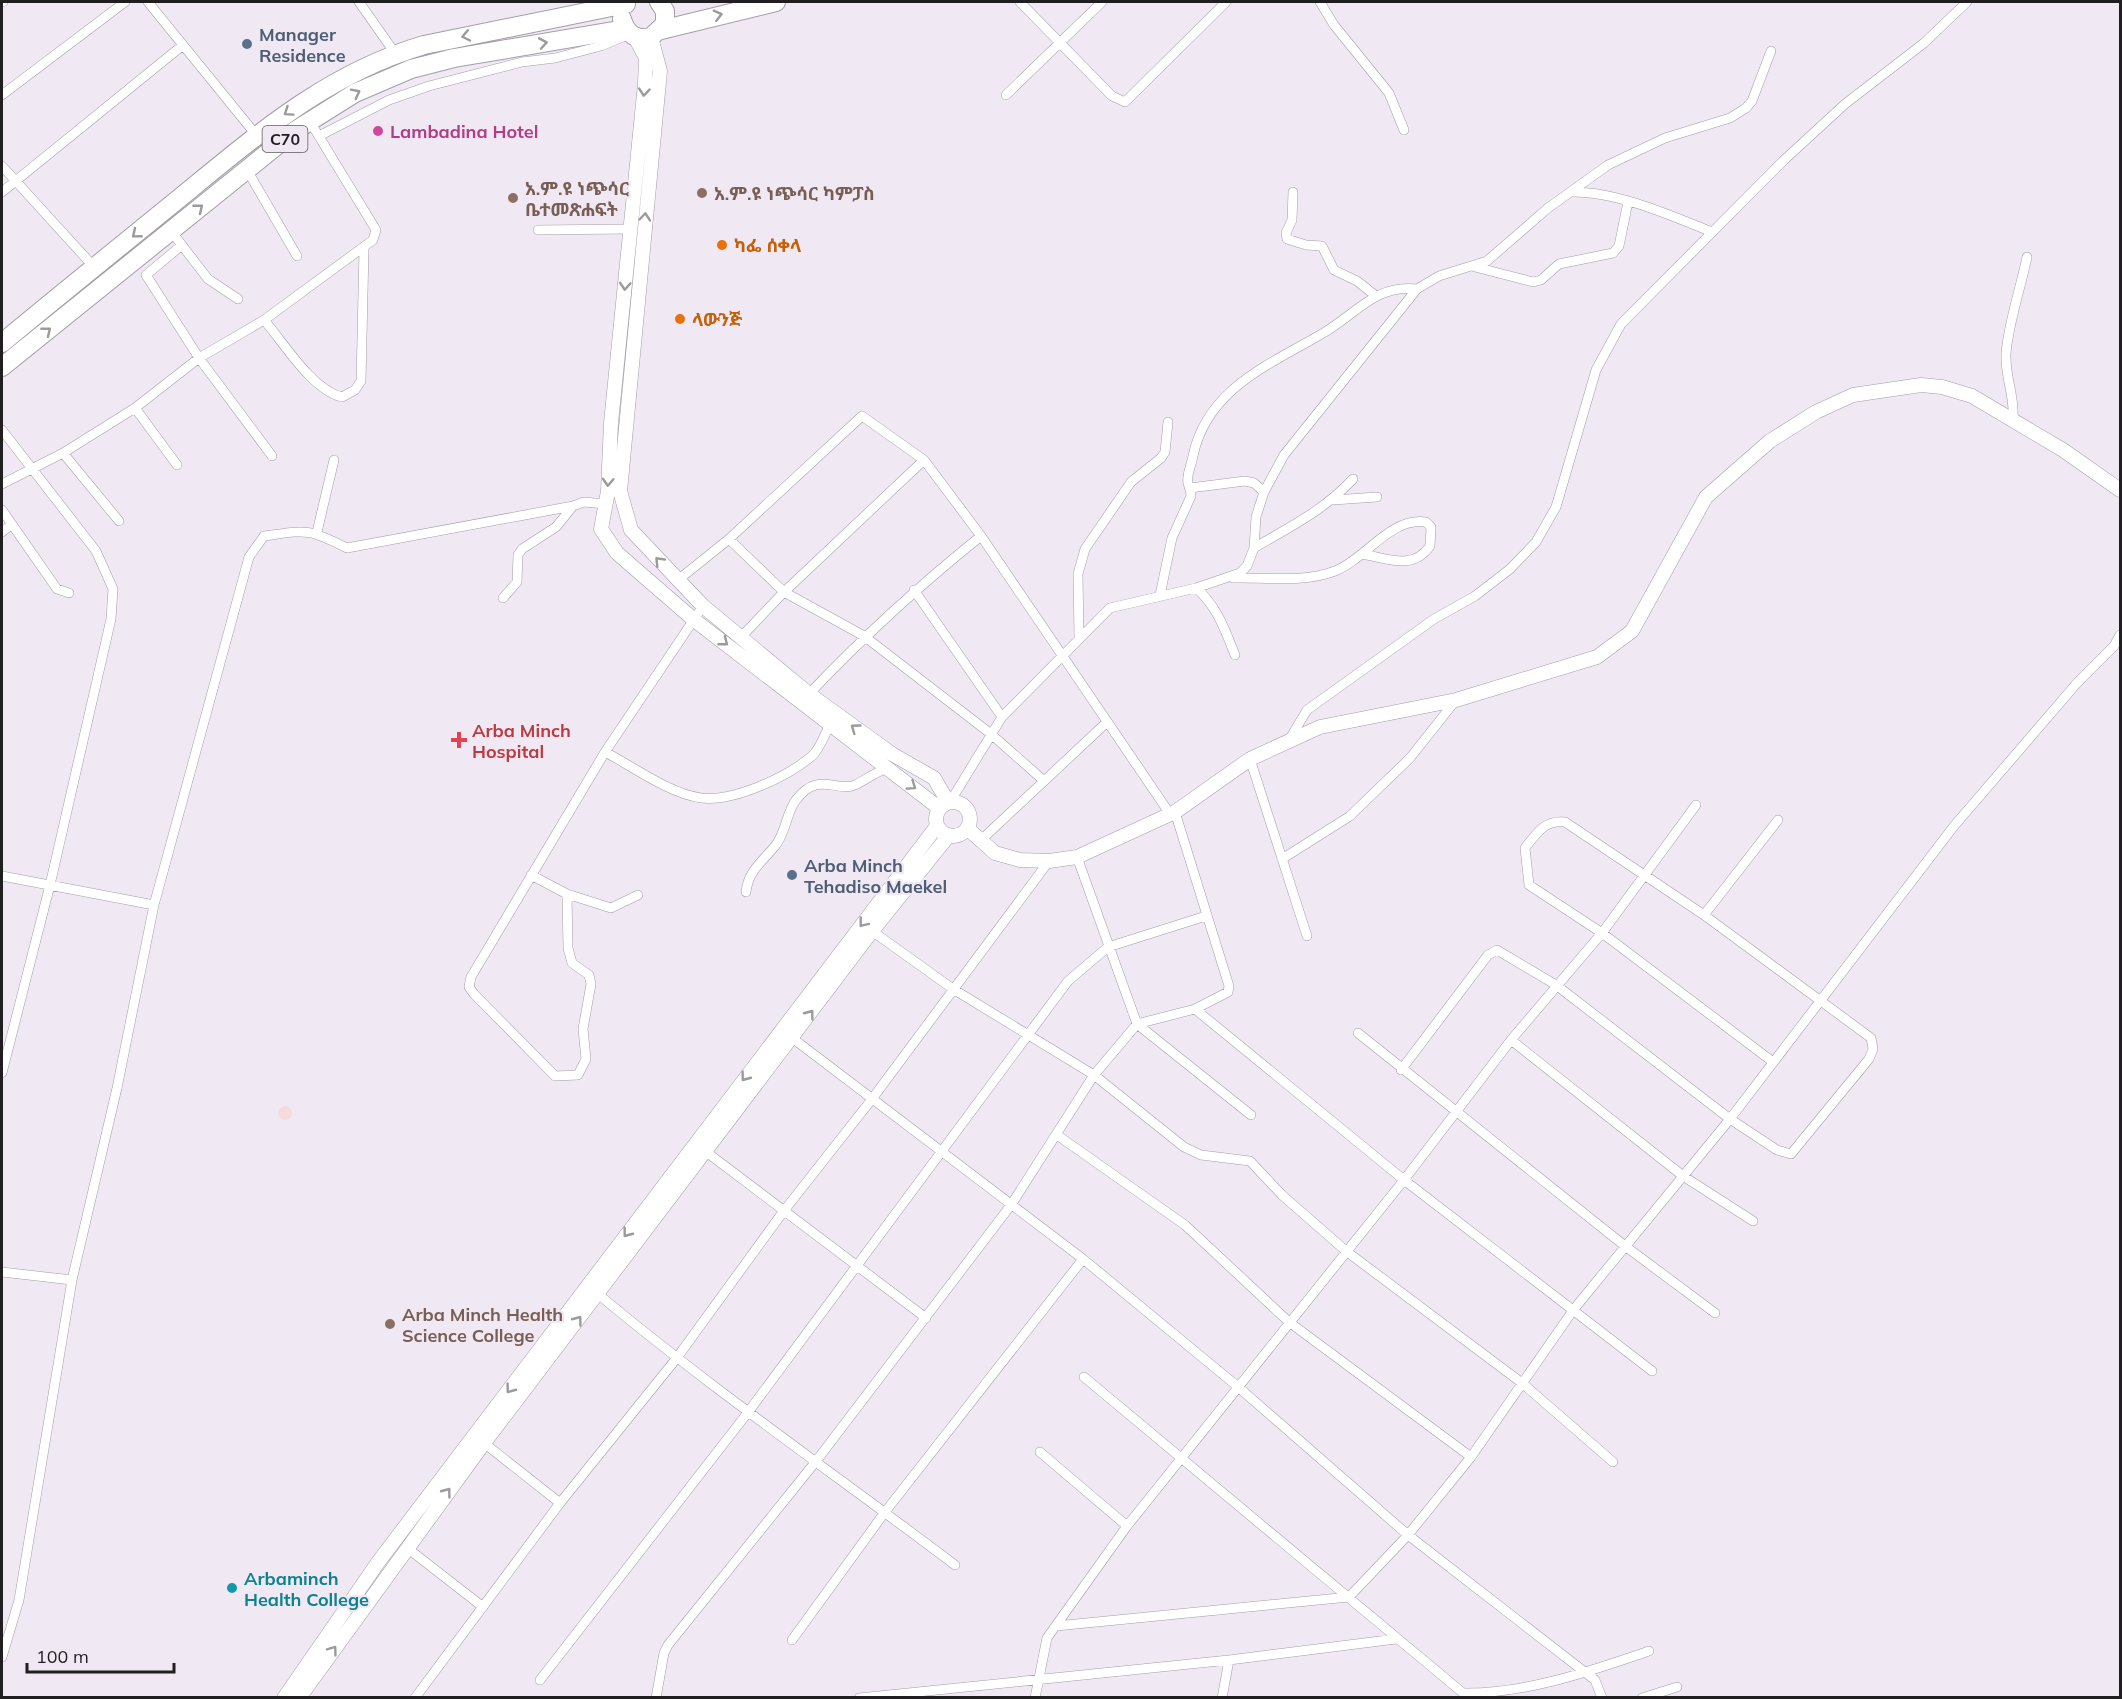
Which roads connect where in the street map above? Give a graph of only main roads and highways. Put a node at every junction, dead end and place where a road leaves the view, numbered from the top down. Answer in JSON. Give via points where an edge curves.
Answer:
{"nodes":[{"id":1,"x":776,"y":2,"type":"edge"},
{"id":2,"x":627,"y":3,"type":"edge"},
{"id":3,"x":666,"y":3,"type":"edge"},
{"id":4,"x":641,"y":33,"type":"junction"},
{"id":5,"x":2,"y":343,"type":"edge"},
{"id":6,"x":2,"y":367,"type":"edge"},
{"id":7,"x":623,"y":380,"type":"junction"},
{"id":8,"x":2121,"y":490,"type":"edge"},
{"id":9,"x":946,"y":804,"type":"junction"},
{"id":10,"x":938,"y":826,"type":"junction"},
{"id":11,"x":967,"y":828,"type":"junction"},
{"id":12,"x":949,"y":836,"type":"junction"},
{"id":13,"x":786,"y":1034,"type":"junction"},
{"id":14,"x":284,"y":1698,"type":"edge"},
{"id":15,"x":298,"y":1698,"type":"edge"}],
"edges":[{"from":4,"to":1,"type":"highway","number":"C70","one_way":true},
{"from":2,"to":4,"type":"highway","number":"C70","via":[[622,16]]},
{"from":2,"to":5,"type":"highway","number":"C70","one_way":true,"via":[[395,54],[333,82],[257,136]]},
{"from":3,"to":4,"type":"highway","via":[[666,17]]},
{"from":6,"to":4,"type":"highway","number":"C70","one_way":true,"via":[[176,238],[247,170],[309,120],[355,93],[404,71],[454,58]]},
{"from":4,"to":7,"type":"main road","one_way":true,"via":[[646,58],[629,229]]},
{"from":7,"to":4,"type":"main road","one_way":true,"via":[[660,71]]},
{"from":9,"to":7,"type":"main road","one_way":true,"via":[[934,778],[892,754],[809,694],[703,606],[631,530],[620,491],[627,423]]},
{"from":7,"to":9,"type":"main road","one_way":true,"via":[[611,423],[608,491],[601,529],[617,553],[693,618],[830,724],[888,768]]},
{"from":8,"to":11,"type":"main road","via":[[1972,396],[1921,385],[1853,395],[1816,412],[1770,441],[1706,497],[1632,631],[1597,657],[1456,700],[1320,727],[1250,759],[1173,813],[1077,857],[1020,860],[995,853]]},
{"from":9,"to":10,"type":"main road","via":[[936,818]]},
{"from":9,"to":11,"type":"main road","via":[[966,807],[970,818]]},
{"from":10,"to":12,"type":"main road"},
{"from":10,"to":13,"type":"main road","one_way":true},
{"from":11,"to":12,"type":"main road","via":[[959,835]]},
{"from":13,"to":12,"type":"main road","one_way":true},
{"from":13,"to":14,"type":"main road","one_way":true,"via":[[379,1561]]},
{"from":15,"to":13,"type":"main road","one_way":true,"via":[[406,1547],[705,1151]]}]}
